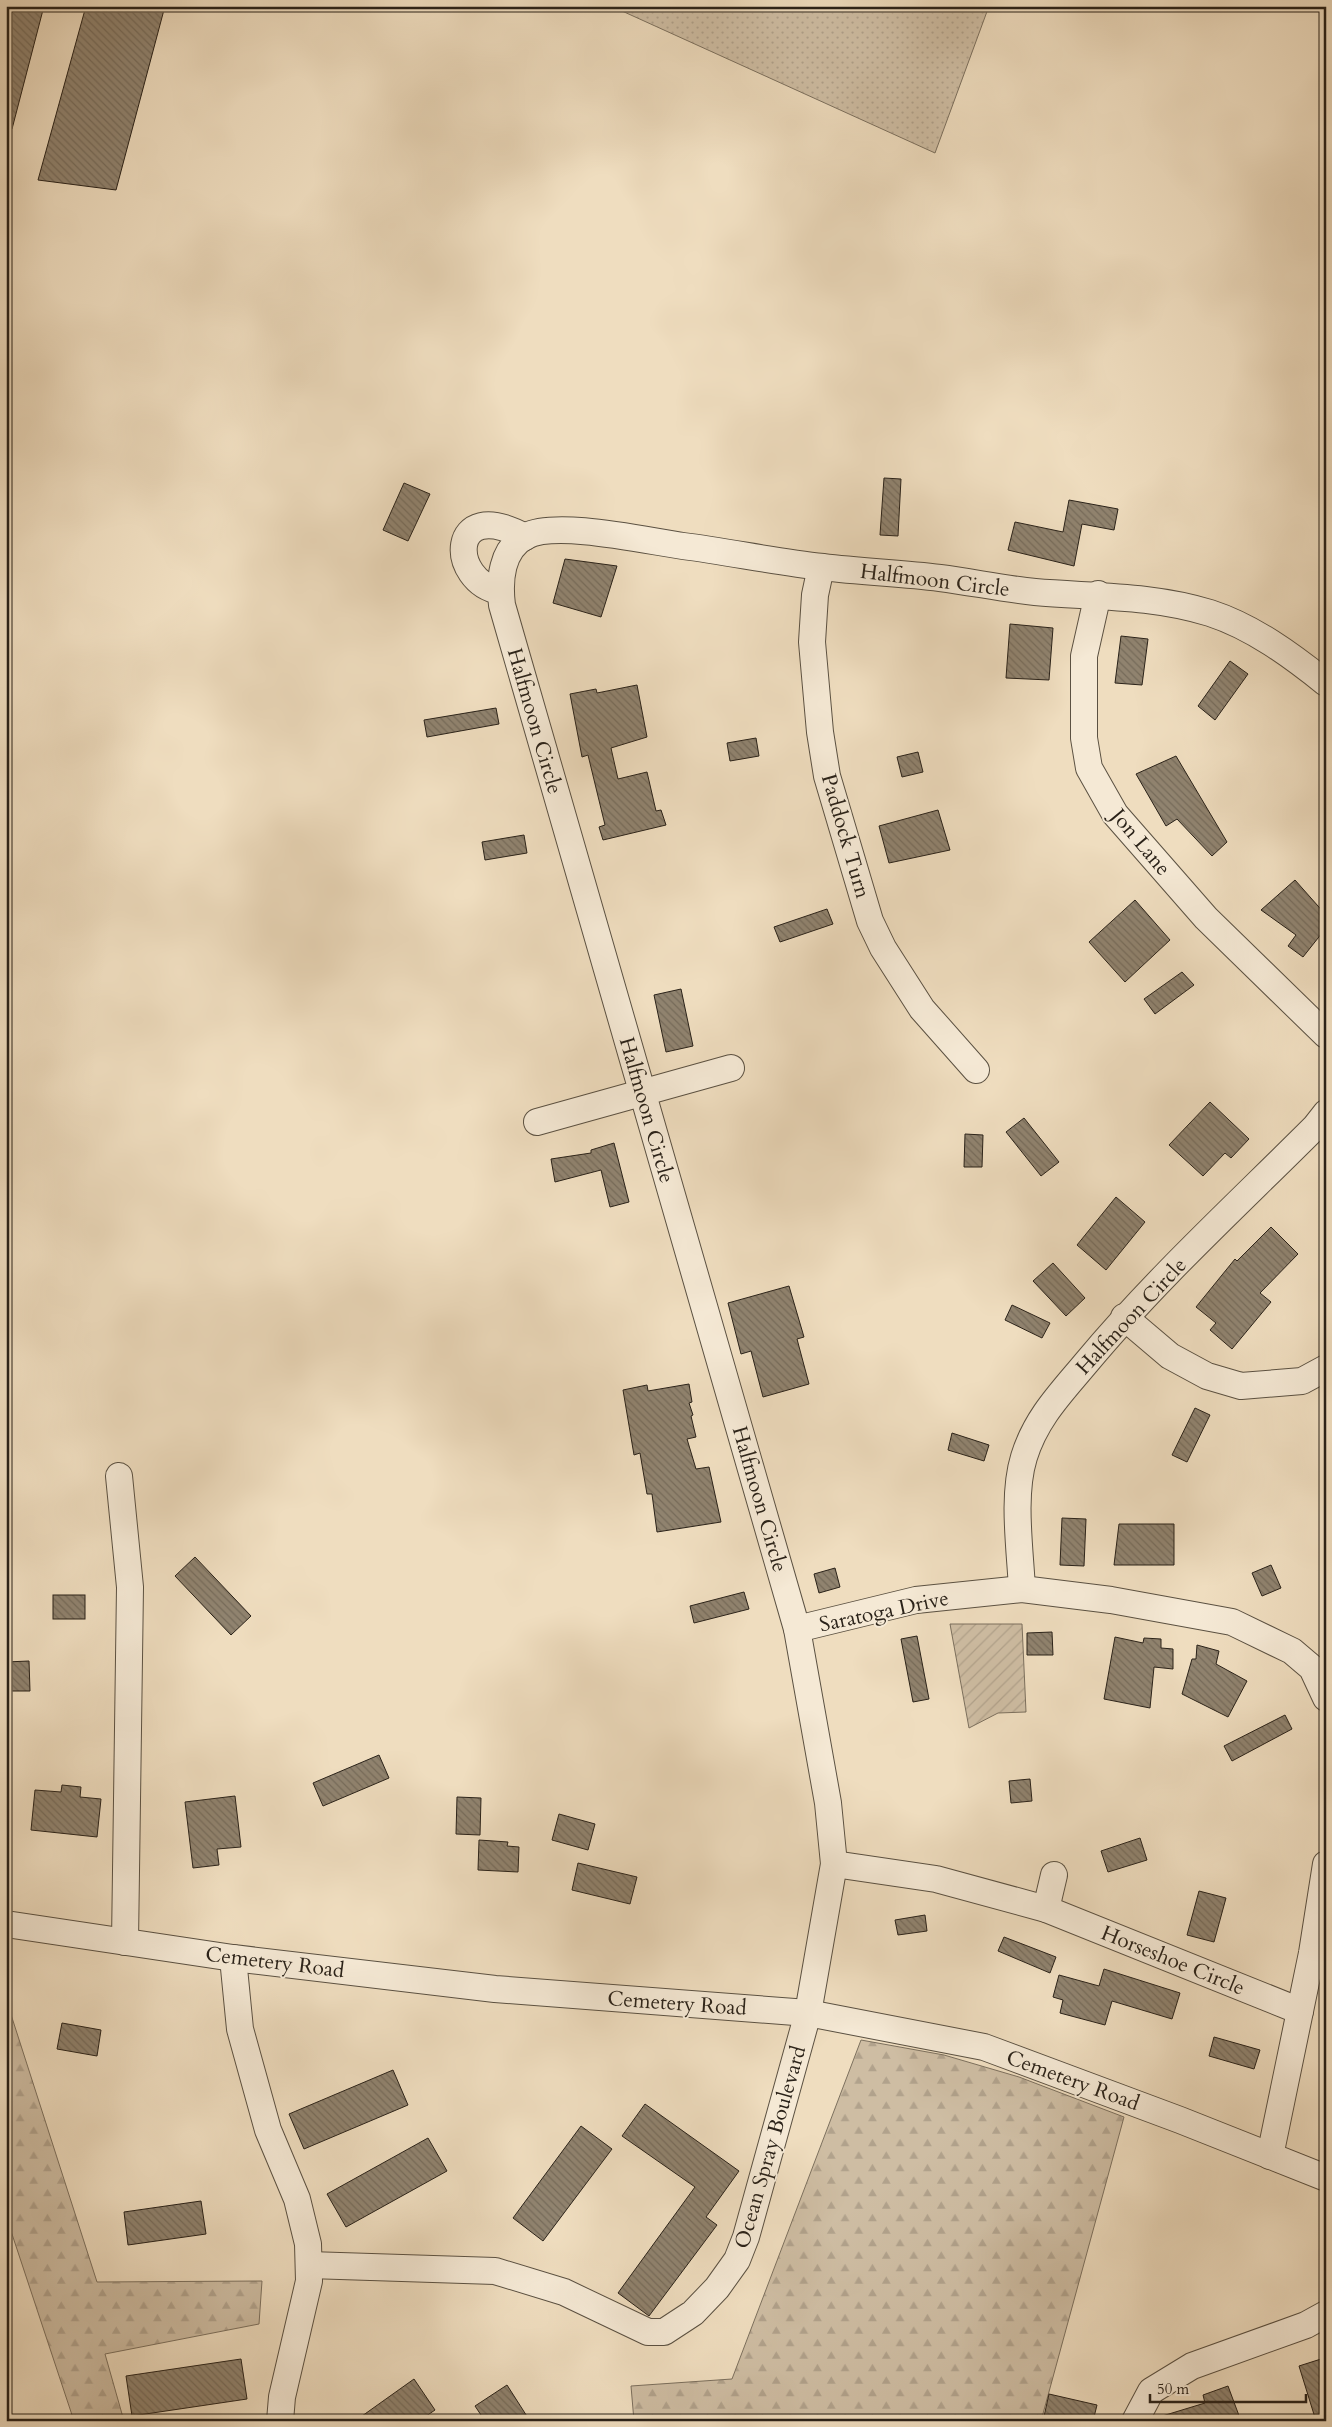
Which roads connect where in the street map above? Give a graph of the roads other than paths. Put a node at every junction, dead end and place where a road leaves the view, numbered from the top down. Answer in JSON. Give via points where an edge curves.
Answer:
{"nodes":[{"id":1,"x":525,"y":536,"type":"junction"},
{"id":2,"x":821,"y":567,"type":"junction"},
{"id":3,"x":500,"y":591,"type":"junction"},
{"id":4,"x":1098,"y":594,"type":"junction"},
{"id":5,"x":1326,"y":683,"type":"edge"},
{"id":6,"x":1326,"y":1035,"type":"edge"},
{"id":7,"x":731,"y":1068,"type":"dead end"},
{"id":8,"x":976,"y":1070,"type":"dead end"},
{"id":9,"x":642,"y":1092,"type":"junction"},
{"id":10,"x":537,"y":1122,"type":"dead end"},
{"id":11,"x":1322,"y":1125,"type":"edge"},
{"id":12,"x":1124,"y":1317,"type":"junction"},
{"id":13,"x":1326,"y":1368,"type":"edge"},
{"id":14,"x":119,"y":1476,"type":"dead end"},
{"id":15,"x":1022,"y":1589,"type":"junction"},
{"id":16,"x":797,"y":1629,"type":"junction"},
{"id":17,"x":1319,"y":1662,"type":"edge"},
{"id":18,"x":1326,"y":1698,"type":"edge"},
{"id":19,"x":834,"y":1864,"type":"junction"},
{"id":20,"x":1326,"y":1864,"type":"edge"},
{"id":21,"x":1054,"y":1874,"type":"dead end"},
{"id":22,"x":1046,"y":1910,"type":"junction"},
{"id":23,"x":6,"y":1924,"type":"edge"},
{"id":24,"x":126,"y":1942,"type":"junction"},
{"id":25,"x":233,"y":1958,"type":"junction"},
{"id":26,"x":1300,"y":2011,"type":"junction"},
{"id":27,"x":808,"y":2013,"type":"junction"},
{"id":28,"x":1270,"y":2156,"type":"junction"},
{"id":29,"x":1326,"y":2178,"type":"edge"},
{"id":30,"x":309,"y":2264,"type":"junction"},
{"id":31,"x":1326,"y":2314,"type":"edge"},
{"id":32,"x":280,"y":2421,"type":"edge"},
{"id":33,"x":1135,"y":2421,"type":"edge"}],
"edges":[{"from":1,"to":2,"type":"street","name":"Halfmoon Circle","via":[[561,530],[590,532]]},
{"from":1,"to":3,"type":"street","name":"Halfmoon Circle","via":[[508,556],[500,578]]},
{"from":1,"to":3,"type":"street","via":[[501,525],[485,525],[467,533],[462,551],[473,574],[484,585]]},
{"from":2,"to":4,"type":"street","name":"Halfmoon Circle","via":[[938,578],[1034,592]]},
{"from":2,"to":8,"type":"street","name":"Paddock Turn","via":[[815,595],[812,642],[820,732],[827,776],[870,921],[883,948],[922,1008]]},
{"from":3,"to":9,"type":"street","name":"Halfmoon Circle"},
{"from":4,"to":5,"type":"street","name":"Halfmoon Circle","via":[[1155,600],[1236,622],[1297,659]]},
{"from":4,"to":6,"type":"street","name":"Jon Lane","via":[[1084,656],[1084,738],[1089,768],[1115,814],[1206,918]]},
{"from":7,"to":9,"type":"street"},
{"from":9,"to":10,"type":"street"},
{"from":9,"to":16,"type":"street","name":"Halfmoon Circle"},
{"from":11,"to":12,"type":"street","name":"Halfmoon Circle"},
{"from":12,"to":13,"type":"street","via":[[1170,1356],[1207,1376],[1241,1386],[1302,1381]]},
{"from":12,"to":15,"type":"street","name":"Halfmoon Circle","via":[[1050,1404],[1024,1458],[1018,1490]]},
{"from":14,"to":24,"type":"street","via":[[130,1587]]},
{"from":15,"to":16,"type":"street","name":"Saratoga Drive","via":[[916,1600]]},
{"from":15,"to":17,"type":"street","name":"Saratoga Drive","via":[[1111,1600],[1232,1622]]},
{"from":16,"to":19,"type":"street","name":"Saratoga Drive","via":[[828,1803]]},
{"from":17,"to":18,"type":"street","name":"Saratoga Drive"},
{"from":19,"to":22,"type":"street","name":"Horseshoe Circle","via":[[936,1879]]},
{"from":19,"to":27,"type":"street","name":"Saratoga Drive"},
{"from":20,"to":26,"type":"street"},
{"from":21,"to":22,"type":"street"},
{"from":22,"to":26,"type":"street","name":"Horseshoe Circle"},
{"from":23,"to":24,"type":"street","name":"Cemetery Road"},
{"from":24,"to":25,"type":"street","name":"Cemetery Road"},
{"from":25,"to":27,"type":"street","name":"Cemetery Road","via":[[495,1989]]},
{"from":25,"to":30,"type":"street","via":[[240,2029],[268,2130],[297,2199],[308,2244]]},
{"from":26,"to":28,"type":"street"},
{"from":27,"to":28,"type":"street","name":"Cemetery Road","via":[[984,2047]]},
{"from":27,"to":30,"type":"street","name":"Ocean Spray Boulevard","via":[[737,2260],[693,2313],[664,2332],[648,2332],[564,2292],[495,2271]]},
{"from":28,"to":29,"type":"street","name":"Cemetery Road"},
{"from":30,"to":32,"type":"street"},
{"from":31,"to":33,"type":"street","via":[[1192,2366],[1151,2391]]}]}
